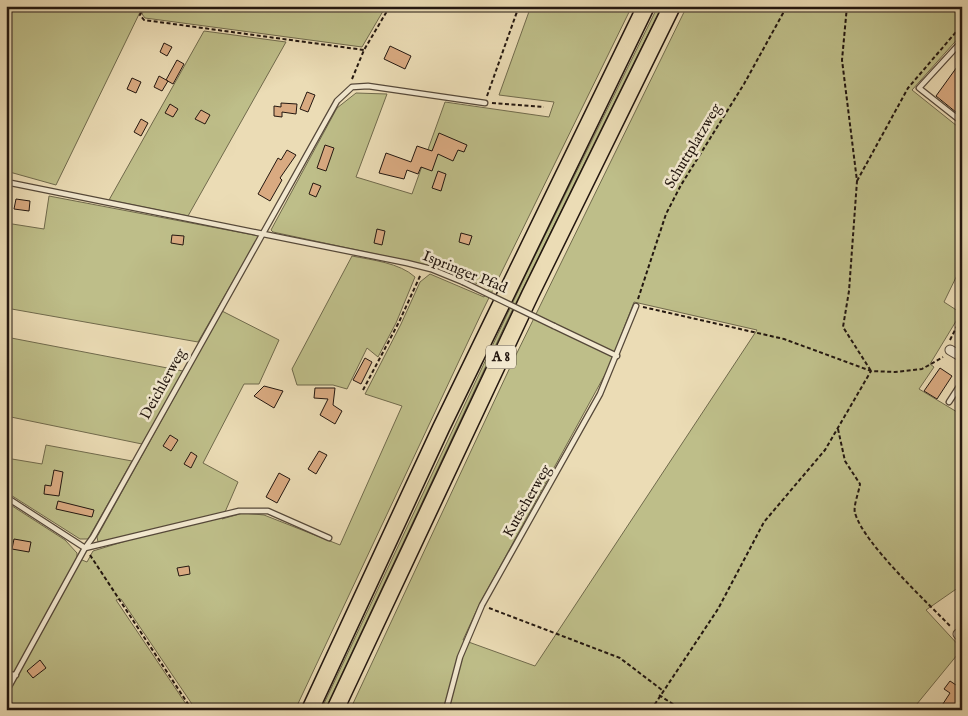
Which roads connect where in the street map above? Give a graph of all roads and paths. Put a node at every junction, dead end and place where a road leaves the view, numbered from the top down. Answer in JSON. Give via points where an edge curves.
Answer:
{"nodes":[{"id":1,"x":144,"y":6,"type":"edge"},
{"id":2,"x":390,"y":6,"type":"edge"},
{"id":3,"x":519,"y":6,"type":"edge"},
{"id":4,"x":646,"y":6,"type":"edge"},
{"id":5,"x":672,"y":6,"type":"edge"},
{"id":6,"x":787,"y":6,"type":"edge"},
{"id":7,"x":847,"y":6,"type":"edge"},
{"id":8,"x":962,"y":25,"type":"edge"},
{"id":9,"x":962,"y":41,"type":"edge"},
{"id":10,"x":364,"y":50,"type":"junction"},
{"id":11,"x":352,"y":87,"type":"junction"},
{"id":12,"x":485,"y":103,"type":"junction"},
{"id":13,"x":544,"y":107,"type":"dead end"},
{"id":14,"x":962,"y":122,"type":"edge"},
{"id":15,"x":857,"y":181,"type":"junction"},
{"id":16,"x":7,"y":183,"type":"edge"},
{"id":17,"x":266,"y":233,"type":"junction"},
{"id":18,"x":424,"y":267,"type":"junction"},
{"id":19,"x":636,"y":306,"type":"junction"},
{"id":20,"x":962,"y":316,"type":"edge"},
{"id":21,"x":950,"y":350,"type":"junction"},
{"id":22,"x":617,"y":356,"type":"junction"},
{"id":23,"x":962,"y":357,"type":"edge"},
{"id":24,"x":871,"y":371,"type":"junction"},
{"id":25,"x":962,"y":382,"type":"edge"},
{"id":26,"x":363,"y":390,"type":"dead end"},
{"id":27,"x":949,"y":402,"type":"dead end"},
{"id":28,"x":837,"y":429,"type":"junction"},
{"id":29,"x":6,"y":497,"type":"edge"},
{"id":30,"x":329,"y":538,"type":"dead end"},
{"id":31,"x":84,"y":548,"type":"junction"},
{"id":32,"x":482,"y":605,"type":"junction"},
{"id":33,"x":960,"y":636,"type":"edge"},
{"id":34,"x":6,"y":674,"type":"edge"},
{"id":35,"x":16,"y":675,"type":"junction"},
{"id":36,"x":662,"y":690,"type":"junction"},
{"id":37,"x":6,"y":692,"type":"edge"},
{"id":38,"x":659,"y":695,"type":"junction"},
{"id":39,"x":192,"y":710,"type":"edge"},
{"id":40,"x":310,"y":710,"type":"edge"},
{"id":41,"x":335,"y":710,"type":"edge"},
{"id":42,"x":446,"y":710,"type":"edge"},
{"id":43,"x":651,"y":710,"type":"edge"},
{"id":44,"x":682,"y":710,"type":"edge"}],
"edges":[{"from":1,"to":10,"type":"path","via":[[140,15],[144,20]]},
{"from":2,"to":10,"type":"path"},
{"from":3,"to":12,"type":"path"},
{"from":4,"to":40,"type":"highway","number":"A 8","via":[[441,428]]},
{"from":5,"to":41,"type":"highway","number":"A 8","via":[[530,295]]},
{"from":6,"to":19,"type":"path","name":"Schuttplatzweg","via":[[666,214]]},
{"from":7,"to":15,"type":"path","via":[[842,60]]},
{"from":8,"to":15,"type":"path","via":[[908,88]]},
{"from":9,"to":14,"type":"lane","via":[[919,88]]},
{"from":10,"to":11,"type":"path","via":[[352,78]]},
{"from":11,"to":12,"type":"lane","via":[[368,86]]},
{"from":11,"to":17,"type":"lane","via":[[338,101]]},
{"from":12,"to":13,"type":"path"},
{"from":15,"to":24,"type":"path","via":[[849,291],[843,327]]},
{"from":16,"to":17,"type":"lane","name":"Ispringer Pfad"},
{"from":17,"to":18,"type":"lane","name":"Ispringer Pfad"},
{"from":17,"to":31,"type":"lane","name":"Deichlerweg"},
{"from":18,"to":22,"type":"lane","name":"Ispringer Pfad","bridge":true,"via":[[464,282]]},
{"from":18,"to":26,"type":"path","via":[[400,322]]},
{"from":19,"to":22,"type":"lane","name":"Kutscherweg"},
{"from":19,"to":24,"type":"path","via":[[784,339]]},
{"from":20,"to":21,"type":"path","via":[[950,337]]},
{"from":21,"to":23,"type":"street"},
{"from":21,"to":24,"type":"path","via":[[937,362],[922,369]]},
{"from":22,"to":32,"type":"lane","name":"Kutscherweg","via":[[570,450]]},
{"from":24,"to":28,"type":"path"},
{"from":25,"to":27,"type":"lane"},
{"from":28,"to":33,"type":"path","via":[[845,461],[860,484],[854,512],[860,525],[879,552]]},
{"from":28,"to":36,"type":"path","via":[[825,450],[764,522],[718,609]]},
{"from":29,"to":31,"type":"lane"},
{"from":30,"to":31,"type":"lane","via":[[268,511],[247,510]]},
{"from":31,"to":35,"type":"lane","name":"Deichlerweg"},
{"from":31,"to":39,"type":"path"},
{"from":32,"to":36,"type":"path","via":[[620,658]]},
{"from":32,"to":42,"type":"lane","name":"Kutscherweg","via":[[460,658]]},
{"from":34,"to":35,"type":"lane"},
{"from":35,"to":37,"type":"lane","name":"Deichlerweg"},
{"from":36,"to":38,"type":"path"},
{"from":38,"to":43,"type":"path"},
{"from":38,"to":44,"type":"path"}]}
